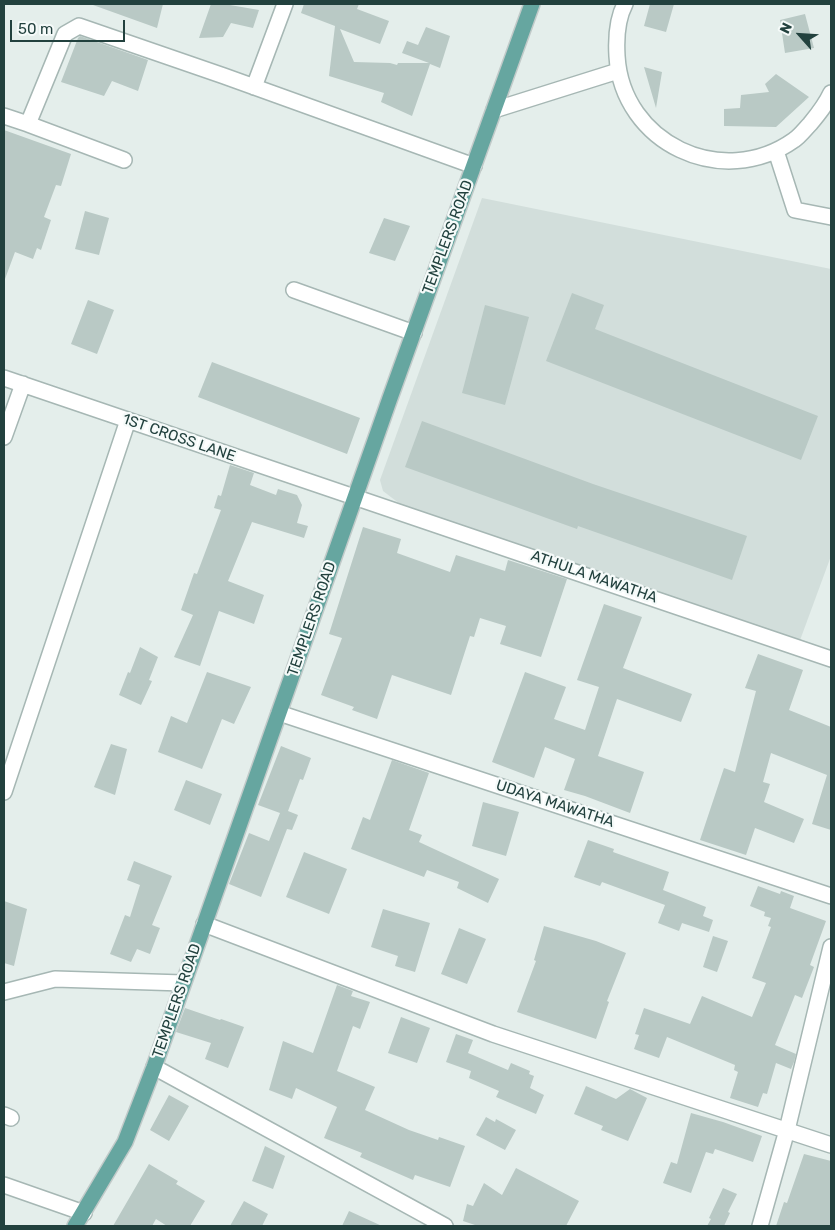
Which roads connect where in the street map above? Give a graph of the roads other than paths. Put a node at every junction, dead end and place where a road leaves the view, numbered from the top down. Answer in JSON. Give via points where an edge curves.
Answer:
{"nodes":[{"id":1,"x":285,"y":4,"type":"edge"},
{"id":2,"x":532,"y":4,"type":"edge"},
{"id":3,"x":625,"y":4,"type":"edge"},
{"id":4,"x":618,"y":71,"type":"junction"},
{"id":5,"x":254,"y":87,"type":"junction"},
{"id":6,"x":829,"y":103,"type":"edge"},
{"id":7,"x":494,"y":110,"type":"junction"},
{"id":8,"x":4,"y":116,"type":"edge"},
{"id":9,"x":28,"y":124,"type":"junction"},
{"id":10,"x":776,"y":151,"type":"junction"},
{"id":11,"x":124,"y":160,"type":"dead end"},
{"id":12,"x":474,"y":166,"type":"junction"},
{"id":13,"x":831,"y":217,"type":"edge"},
{"id":14,"x":294,"y":290,"type":"dead end"},
{"id":15,"x":414,"y":333,"type":"junction"},
{"id":16,"x":4,"y":378,"type":"edge"},
{"id":17,"x":23,"y":384,"type":"junction"},
{"id":18,"x":128,"y":420,"type":"junction"},
{"id":19,"x":4,"y":437,"type":"edge"},
{"id":20,"x":355,"y":498,"type":"junction"},
{"id":21,"x":831,"y":658,"type":"edge"},
{"id":22,"x":279,"y":713,"type":"junction"},
{"id":23,"x":4,"y":792,"type":"edge"},
{"id":24,"x":831,"y":896,"type":"edge"},
{"id":25,"x":204,"y":924,"type":"junction"},
{"id":26,"x":831,"y":947,"type":"edge"},
{"id":27,"x":183,"y":983,"type":"junction"},
{"id":28,"x":4,"y":992,"type":"edge"},
{"id":29,"x":154,"y":1067,"type":"junction"},
{"id":30,"x":787,"y":1130,"type":"junction"},
{"id":31,"x":831,"y":1145,"type":"edge"},
{"id":32,"x":4,"y":1185,"type":"edge"},
{"id":33,"x":84,"y":1213,"type":"junction"},
{"id":34,"x":75,"y":1226,"type":"edge"},
{"id":35,"x":445,"y":1226,"type":"edge"},
{"id":36,"x":760,"y":1226,"type":"edge"}],
"edges":[{"from":1,"to":5,"type":"street"},
{"from":2,"to":7,"type":"main road","name":"TEMPLERS ROAD"},
{"from":3,"to":4,"type":"street","via":[[616,38]]},
{"from":4,"to":7,"type":"street"},
{"from":4,"to":10,"type":"street","via":[[627,99],[643,123],[665,142],[691,155],[720,161],[749,159]]},
{"from":5,"to":9,"type":"street","via":[[79,26],[65,34]]},
{"from":5,"to":12,"type":"street"},
{"from":6,"to":10,"type":"street","via":[[796,139]]},
{"from":7,"to":12,"type":"main road","name":"TEMPLERS ROAD"},
{"from":8,"to":9,"type":"street"},
{"from":9,"to":11,"type":"street"},
{"from":10,"to":13,"type":"street","via":[[795,210]]},
{"from":12,"to":15,"type":"main road","name":"TEMPLERS ROAD"},
{"from":14,"to":15,"type":"street"},
{"from":15,"to":20,"type":"main road","name":"TEMPLERS ROAD"},
{"from":16,"to":17,"type":"street","name":"1ST CROSS LANE"},
{"from":17,"to":18,"type":"street","name":"1ST CROSS LANE"},
{"from":17,"to":19,"type":"street"},
{"from":18,"to":20,"type":"street","name":"1ST CROSS LANE"},
{"from":18,"to":23,"type":"street"},
{"from":20,"to":21,"type":"street","name":"ATHULA MAWATHA"},
{"from":20,"to":22,"type":"main road","name":"TEMPLERS ROAD"},
{"from":22,"to":24,"type":"street","name":"UDAYA MAWATHA"},
{"from":22,"to":25,"type":"main road","name":"TEMPLERS ROAD"},
{"from":25,"to":27,"type":"main road","name":"TEMPLERS ROAD"},
{"from":25,"to":30,"type":"street","via":[[493,1034]]},
{"from":26,"to":30,"type":"street"},
{"from":27,"to":28,"type":"street","via":[[55,980]]},
{"from":27,"to":29,"type":"main road","name":"TEMPLERS ROAD"},
{"from":29,"to":33,"type":"main road","name":"TEMPLERS ROAD","via":[[125,1142]]},
{"from":29,"to":35,"type":"street"},
{"from":30,"to":31,"type":"street"},
{"from":30,"to":36,"type":"street"},
{"from":32,"to":33,"type":"street"},
{"from":33,"to":34,"type":"main road","name":"TEMPLERS ROAD"}]}
